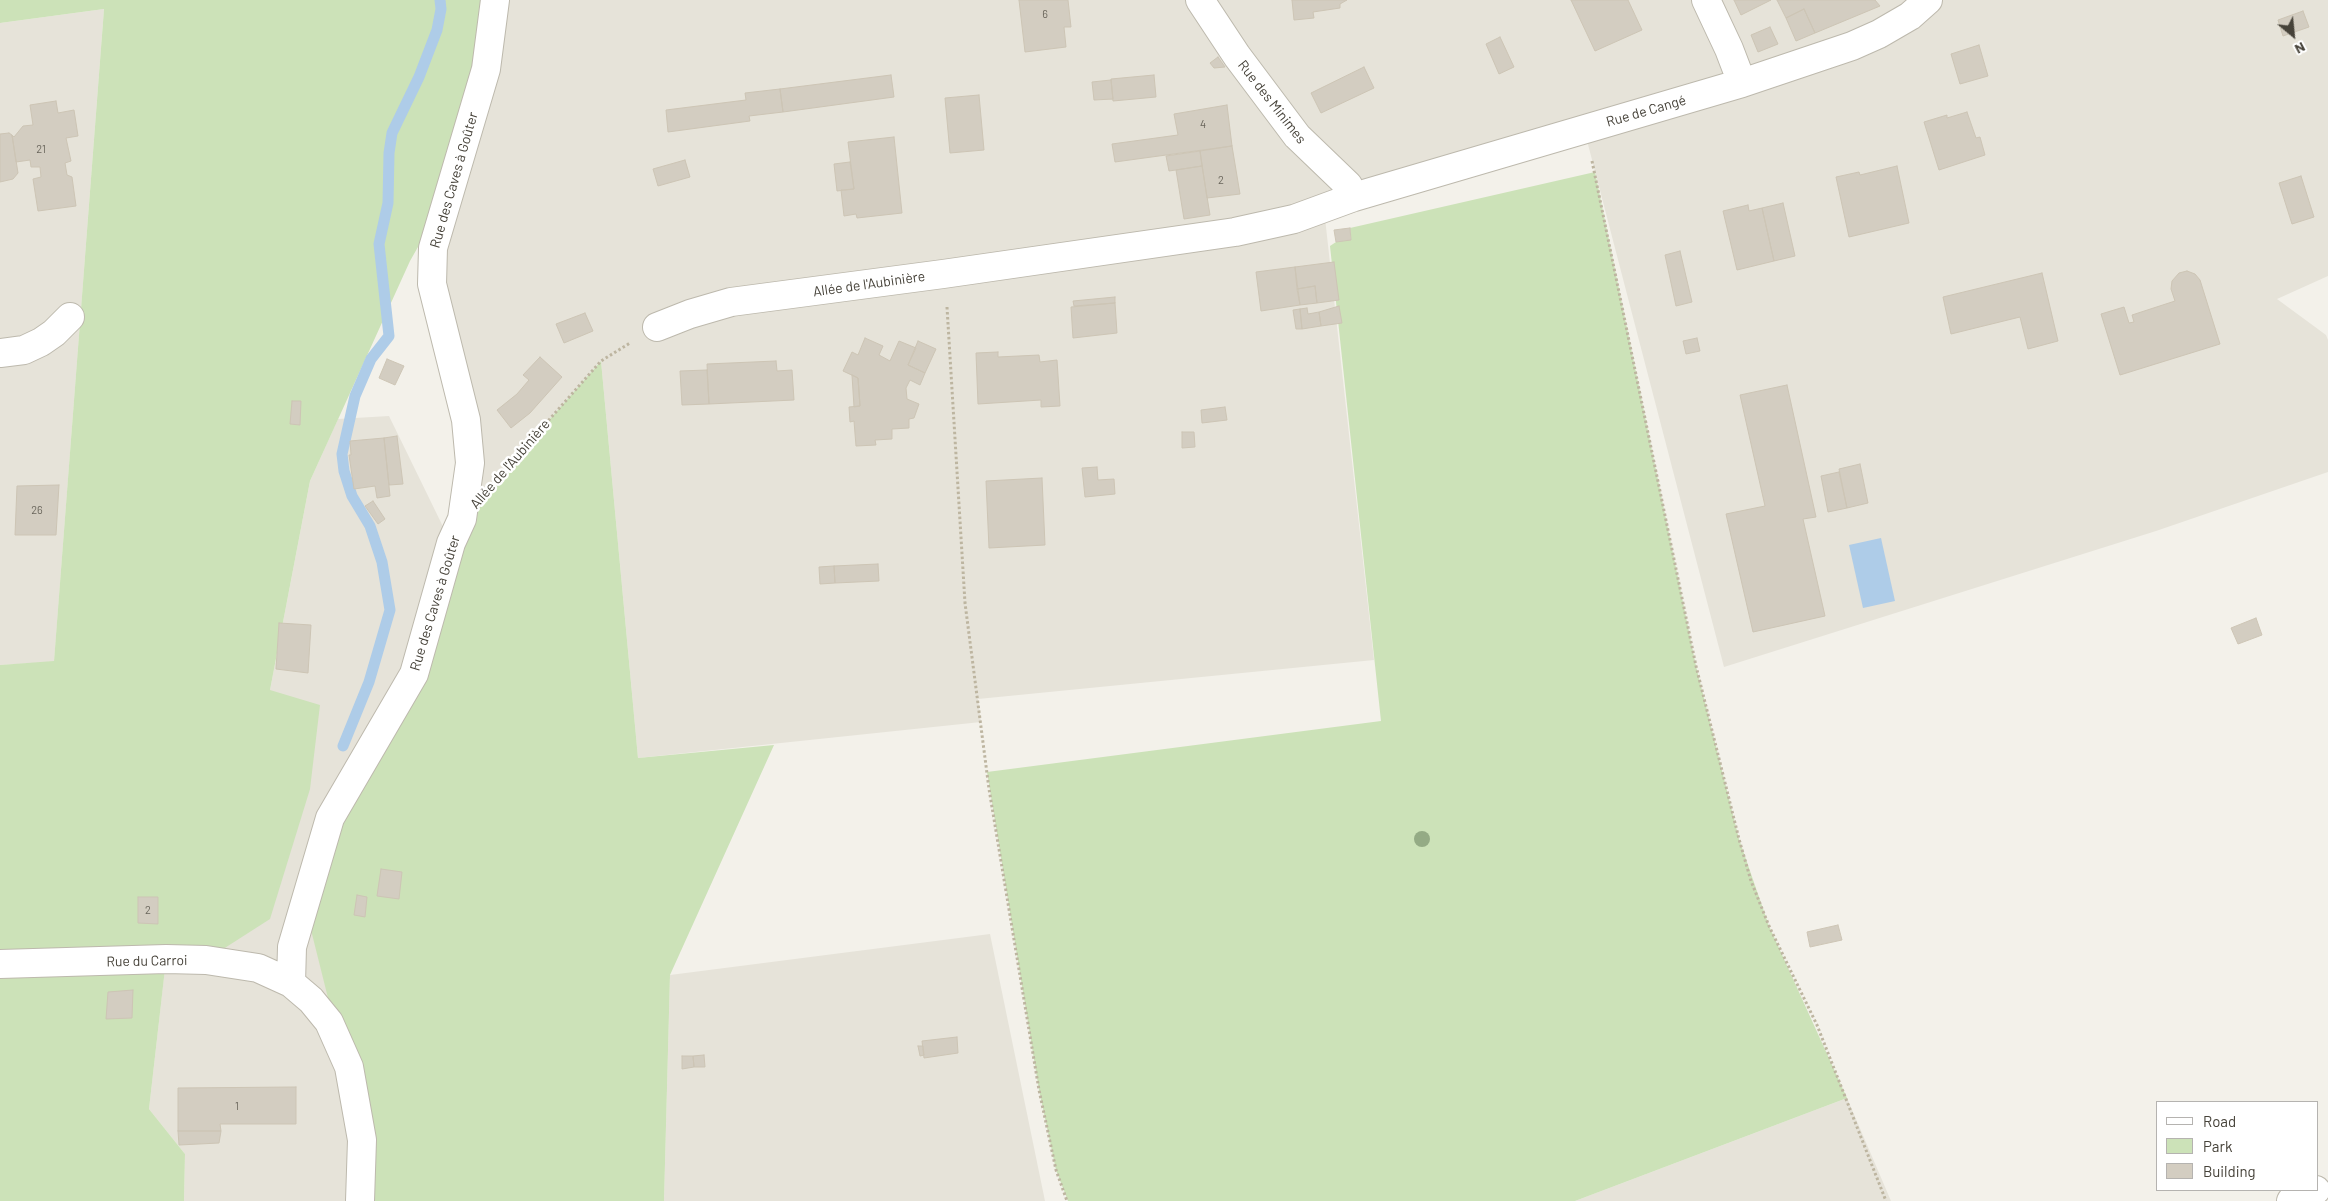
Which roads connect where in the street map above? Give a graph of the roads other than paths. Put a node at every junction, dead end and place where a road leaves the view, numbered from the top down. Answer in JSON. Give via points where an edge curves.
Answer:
{"nodes":[{"id":1,"x":494,"y":0,"type":"edge"},
{"id":2,"x":1200,"y":0,"type":"edge"},
{"id":3,"x":1706,"y":0,"type":"edge"},
{"id":4,"x":1928,"y":0,"type":"edge"},
{"id":5,"x":1742,"y":83,"type":"junction"},
{"id":6,"x":1354,"y":197,"type":"junction"},
{"id":7,"x":70,"y":317,"type":"dead end"},
{"id":8,"x":657,"y":327,"type":"road end"},
{"id":9,"x":0,"y":353,"type":"edge"},
{"id":10,"x":0,"y":964,"type":"edge"},
{"id":11,"x":291,"y":983,"type":"junction"},
{"id":12,"x":2314,"y":1191,"type":"edge"},
{"id":13,"x":360,"y":1201,"type":"edge"},
{"id":14,"x":2291,"y":1201,"type":"edge"}],
"edges":[{"from":1,"to":11,"type":"street","name":"Rue des Caves à Goûter","via":[[486,69],[432,248],[432,284],[466,420],[470,463],[462,519],[451,543],[414,674],[330,818],[292,946]]},
{"from":2,"to":6,"type":"street","name":"Rue des Minimes","via":[[1297,136],[1348,185]]},
{"from":3,"to":5,"type":"street"},
{"from":4,"to":5,"type":"street","name":"Rue de Cangé","via":[[1910,16],[1879,34]]},
{"from":5,"to":6,"type":"street","name":"Rue de Cangé"},
{"from":6,"to":8,"type":"street","name":"Allée de l'Aubinière","via":[[1294,219],[1235,232],[731,302]]},
{"from":7,"to":9,"type":"street","via":[[41,342],[24,350]]},
{"from":10,"to":11,"type":"street","name":"Rue du Carroi","via":[[206,960],[258,968]]},
{"from":11,"to":13,"type":"street","via":[[329,1022],[349,1068],[362,1140]]},
{"from":12,"to":14,"type":"street"}]}
